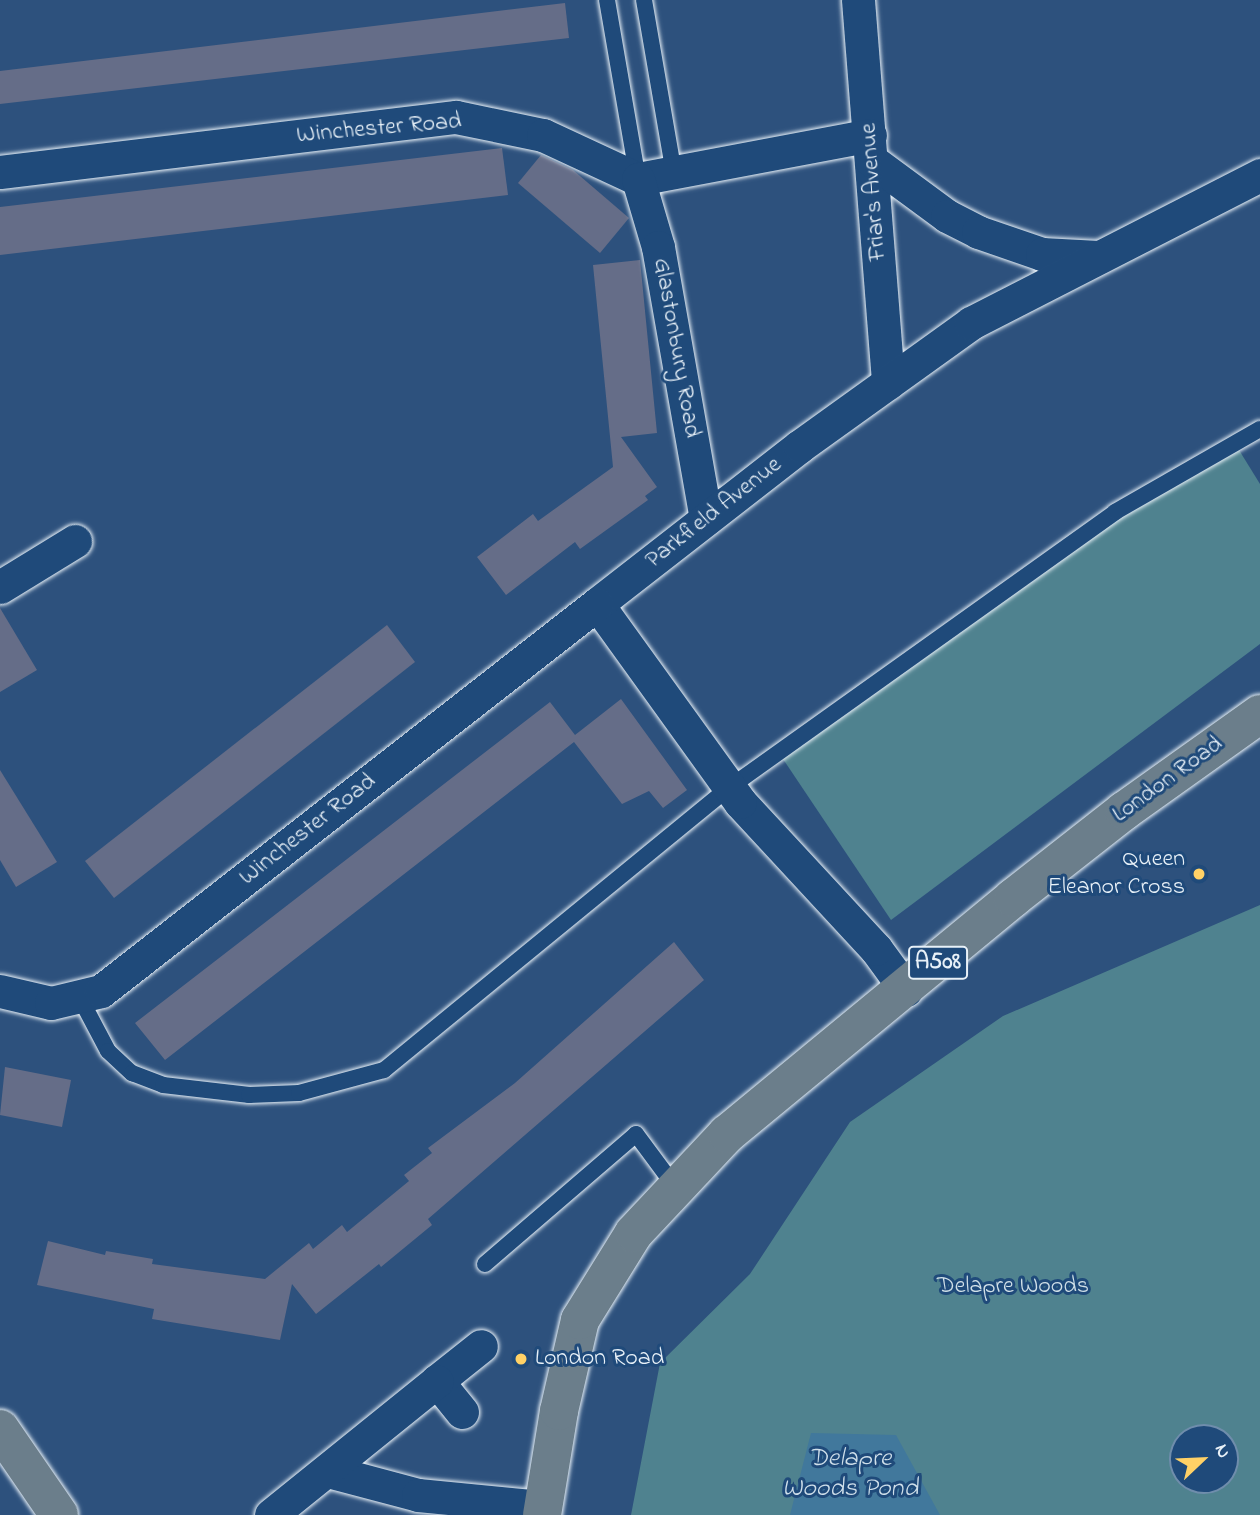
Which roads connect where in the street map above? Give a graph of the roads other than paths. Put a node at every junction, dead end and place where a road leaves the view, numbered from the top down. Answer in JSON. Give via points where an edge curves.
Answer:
{"nodes":[{"id":1,"x":607,"y":0,"type":"edge"},
{"id":2,"x":645,"y":0,"type":"edge"},
{"id":3,"x":858,"y":0,"type":"edge"},
{"id":4,"x":871,"y":147,"type":"junction"},
{"id":5,"x":0,"y":172,"type":"edge"},
{"id":6,"x":674,"y":174,"type":"junction"},
{"id":7,"x":1260,"y":175,"type":"edge"},
{"id":8,"x":638,"y":179,"type":"junction"},
{"id":9,"x":1100,"y":257,"type":"junction"},
{"id":10,"x":887,"y":383,"type":"junction"},
{"id":11,"x":1260,"y":429,"type":"edge"},
{"id":12,"x":706,"y":519,"type":"junction"},
{"id":13,"x":75,"y":541,"type":"dead end"},
{"id":14,"x":0,"y":587,"type":"edge"},
{"id":15,"x":597,"y":604,"type":"junction"},
{"id":16,"x":1260,"y":715,"type":"edge"},
{"id":17,"x":730,"y":787,"type":"junction"},
{"id":18,"x":906,"y":990,"type":"junction"},
{"id":19,"x":0,"y":991,"type":"edge"},
{"id":20,"x":79,"y":996,"type":"junction"},
{"id":21,"x":676,"y":1188,"type":"junction"},
{"id":22,"x":485,"y":1264,"type":"dead end"},
{"id":23,"x":481,"y":1346,"type":"dead end"},
{"id":24,"x":437,"y":1381,"type":"junction"},
{"id":25,"x":462,"y":1412,"type":"dead end"},
{"id":26,"x":0,"y":1429,"type":"edge"},
{"id":27,"x":328,"y":1471,"type":"junction"},
{"id":28,"x":543,"y":1511,"type":"edge"},
{"id":29,"x":59,"y":1515,"type":"edge"},
{"id":30,"x":271,"y":1515,"type":"edge"}],
"edges":[{"from":1,"to":8,"type":"lane"},
{"from":2,"to":6,"type":"lane"},
{"from":3,"to":4,"type":"street","name":"Friar's Avenue"},
{"from":4,"to":6,"type":"street"},
{"from":4,"to":9,"type":"street","via":[[947,216],[978,232],[1042,254]]},
{"from":4,"to":10,"type":"street","name":"Friar's Avenue"},
{"from":5,"to":8,"type":"street","name":"Winchester Road","via":[[456,117],[543,135]]},
{"from":6,"to":8,"type":"street"},
{"from":7,"to":9,"type":"street","name":"Parkfield Avenue"},
{"from":8,"to":12,"type":"street","name":"Glastonbury Road","via":[[658,247]]},
{"from":9,"to":10,"type":"street","name":"Parkfield Avenue","via":[[971,323]]},
{"from":10,"to":12,"type":"street","name":"Parkfield Avenue"},
{"from":11,"to":17,"type":"lane","via":[[1115,512]]},
{"from":12,"to":15,"type":"street","name":"Parkfield Avenue"},
{"from":13,"to":14,"type":"street"},
{"from":15,"to":17,"type":"street"},
{"from":15,"to":20,"type":"street","name":"Winchester Road","via":[[101,990]]},
{"from":16,"to":18,"type":"highway","name":"London Road","number":"A508","via":[[1124,811]]},
{"from":17,"to":18,"type":"street","via":[[876,949]]},
{"from":17,"to":20,"type":"lane","via":[[384,1070],[299,1093],[249,1095],[163,1085],[132,1073],[108,1051]]},
{"from":18,"to":21,"type":"highway","name":"London Road","number":"A508","via":[[727,1134]]},
{"from":19,"to":20,"type":"street","name":"Winchester Road","via":[[51,1003]]},
{"from":21,"to":22,"type":"lane","via":[[636,1134]]},
{"from":21,"to":28,"type":"highway","name":"London Road","number":"A508","via":[[634,1233],[580,1320]]},
{"from":23,"to":24,"type":"street"},
{"from":24,"to":25,"type":"street"},
{"from":24,"to":27,"type":"street"},
{"from":26,"to":29,"type":"highway"},
{"from":27,"to":28,"type":"street","name":"London Road","via":[[418,1495]]},
{"from":27,"to":30,"type":"street"}]}
